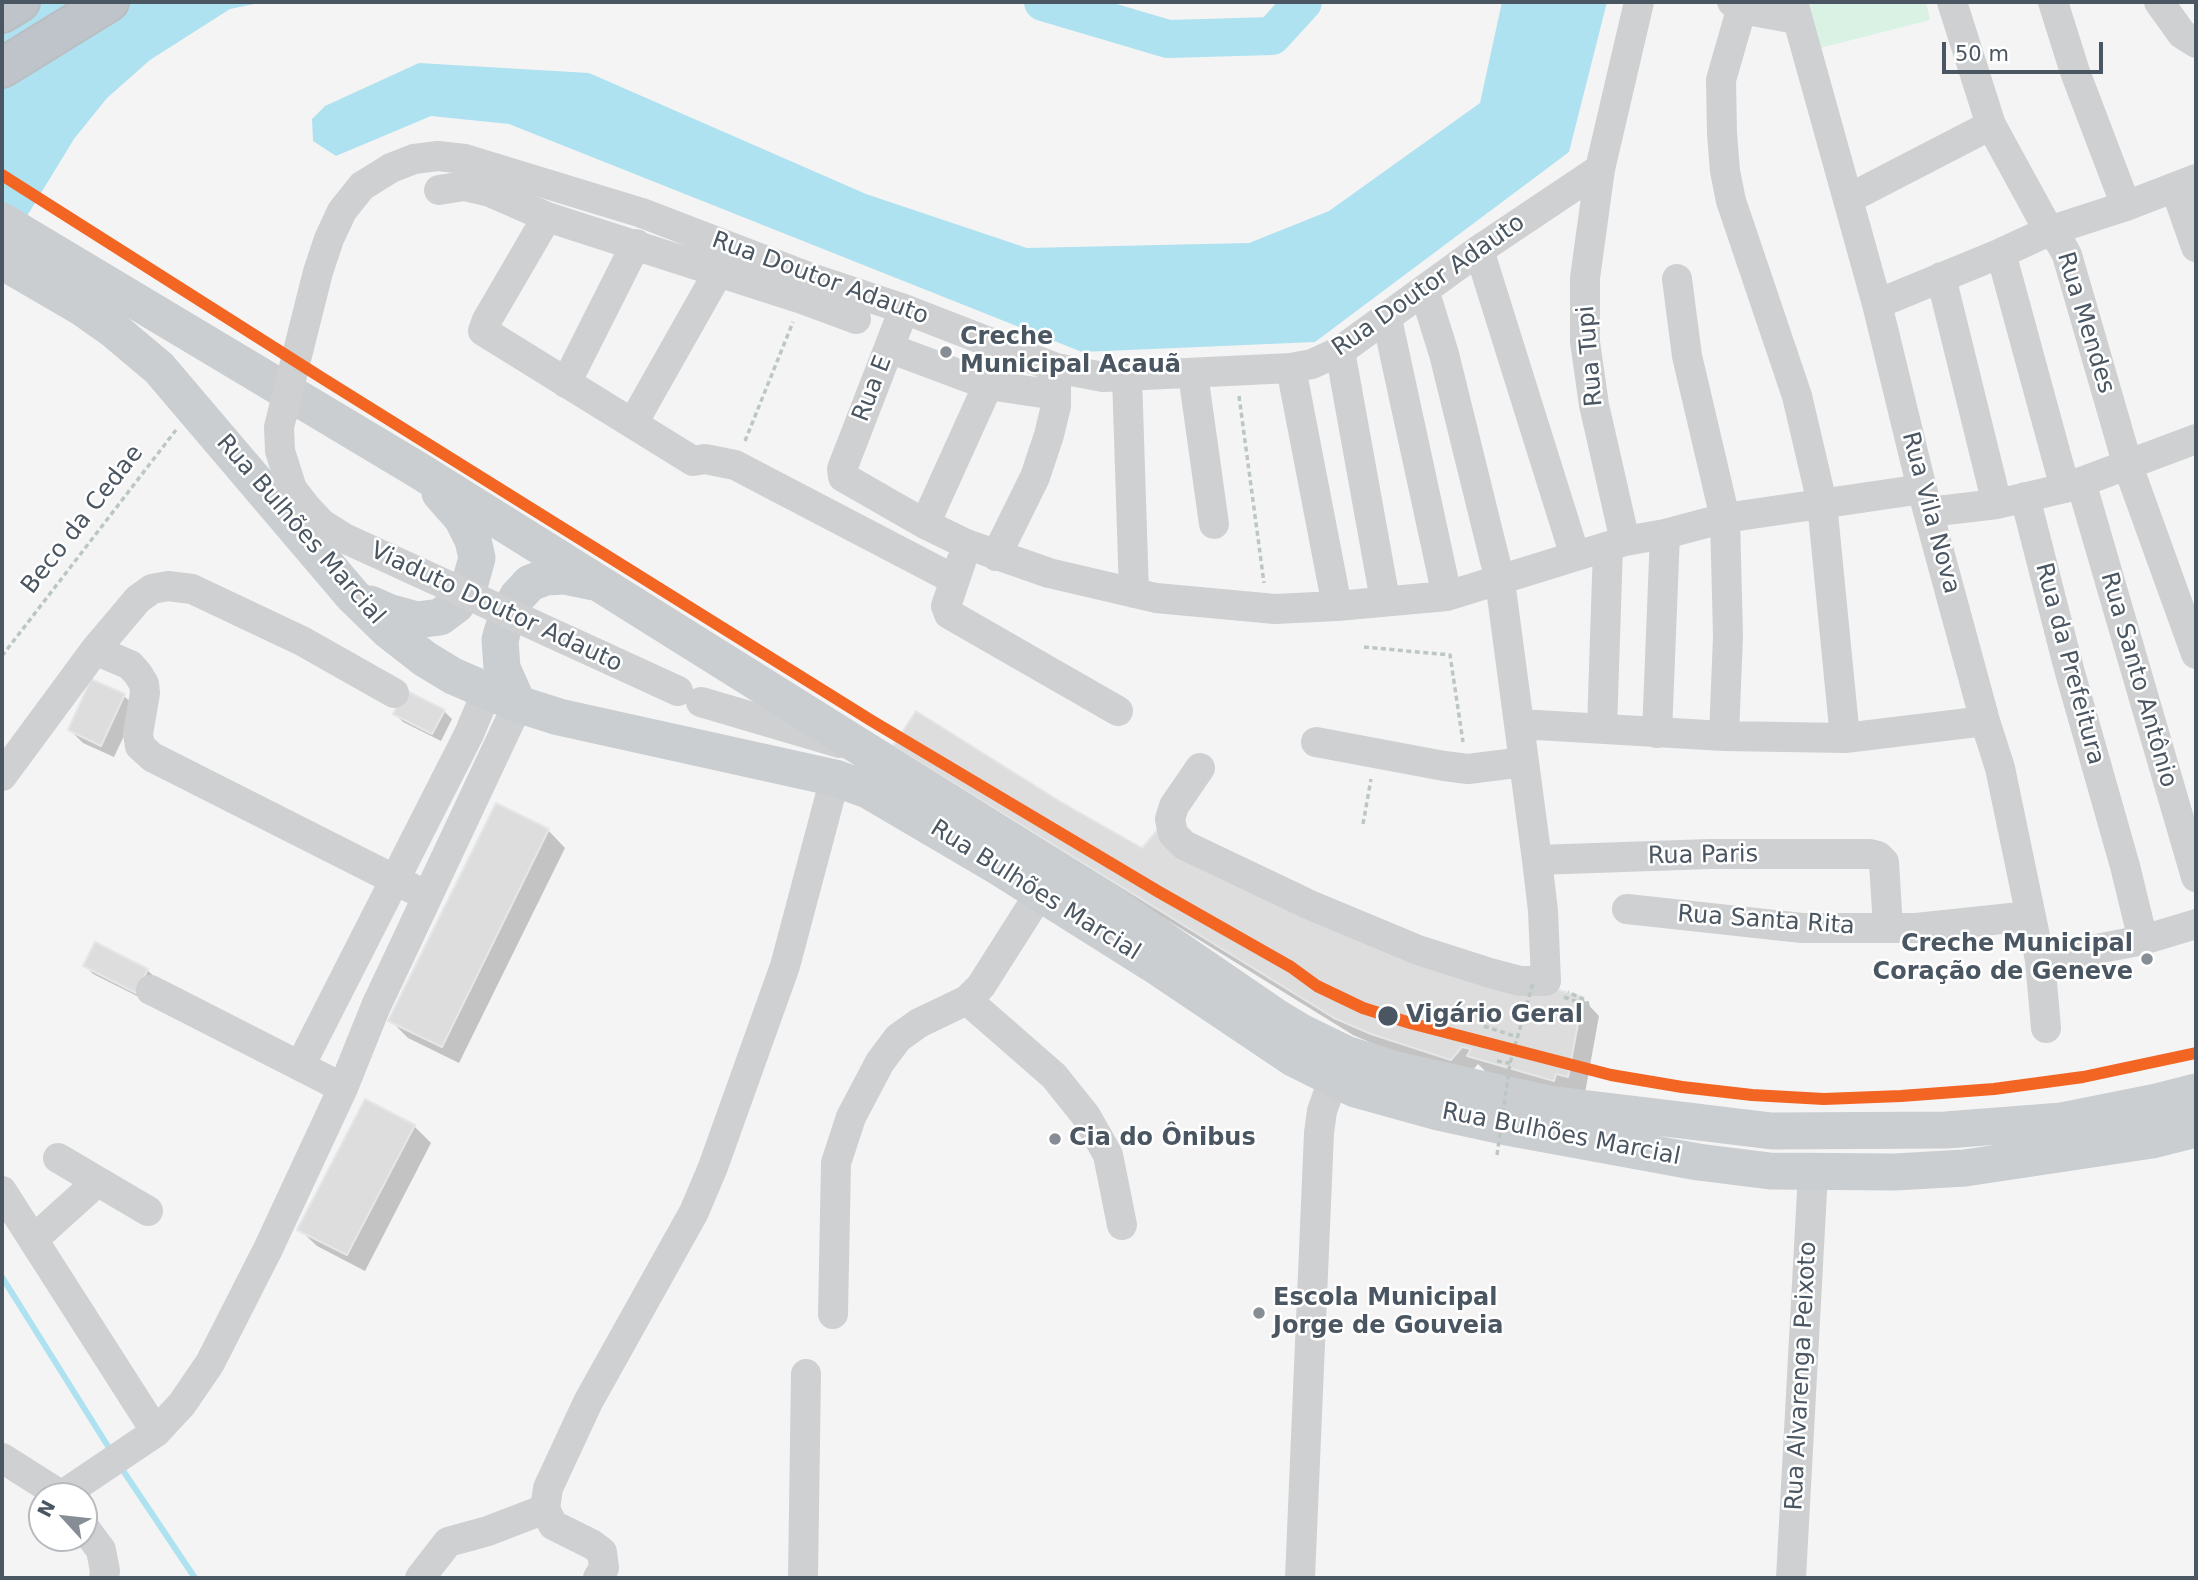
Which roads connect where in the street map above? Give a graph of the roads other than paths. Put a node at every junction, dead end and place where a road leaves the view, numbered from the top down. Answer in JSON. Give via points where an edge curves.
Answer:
{"nodes":[{"id":1,"x":20,"y":2,"type":"edge"},
{"id":2,"x":109,"y":2,"type":"edge"},
{"id":3,"x":1639,"y":2,"type":"edge"},
{"id":4,"x":1952,"y":2,"type":"edge"},
{"id":5,"x":2053,"y":2,"type":"edge"},
{"id":6,"x":2159,"y":2,"type":"edge"},
{"id":7,"x":1737,"y":5,"type":"edge"},
{"id":8,"x":1795,"y":11,"type":"edge"},
{"id":9,"x":2,"y":13,"type":"edge"},
{"id":10,"x":2196,"y":43,"type":"edge"},
{"id":11,"x":2,"y":68,"type":"edge"},
{"id":12,"x":1991,"y":125,"type":"junction"},
{"id":13,"x":1600,"y":169,"type":"junction"},
{"id":14,"x":2185,"y":183,"type":"edge"},
{"id":15,"x":439,"y":190,"type":"dead end"},
{"id":16,"x":1848,"y":199,"type":"junction"},
{"id":17,"x":2126,"y":206,"type":"junction"},
{"id":18,"x":642,"y":213,"type":"joint"},
{"id":19,"x":547,"y":216,"type":"junction"},
{"id":20,"x":2,"y":221,"type":"edge"},
{"id":21,"x":2049,"y":231,"type":"junction"},
{"id":22,"x":636,"y":244,"type":"junction"},
{"id":23,"x":2196,"y":247,"type":"edge"},
{"id":24,"x":1479,"y":250,"type":"junction"},
{"id":25,"x":2001,"y":253,"type":"junction"},
{"id":26,"x":725,"y":260,"type":"junction"},
{"id":27,"x":9,"y":265,"type":"edge"},
{"id":28,"x":1941,"y":277,"type":"junction"},
{"id":29,"x":1678,"y":279,"type":"dead end"},
{"id":30,"x":1424,"y":290,"type":"junction"},
{"id":31,"x":1877,"y":304,"type":"junction"},
{"id":32,"x":904,"y":309,"type":"junction"},
{"id":33,"x":856,"y":319,"type":"dead end"},
{"id":34,"x":1387,"y":319,"type":"junction"},
{"id":35,"x":889,"y":348,"type":"junction"},
{"id":36,"x":1340,"y":351,"type":"junction"},
{"id":37,"x":1291,"y":368,"type":"junction"},
{"id":38,"x":1193,"y":373,"type":"junction"},
{"id":39,"x":1127,"y":376,"type":"junction"},
{"id":40,"x":1056,"y":382,"type":"junction"},
{"id":41,"x":566,"y":383,"type":"junction"},
{"id":42,"x":988,"y":385,"type":"junction"},
{"id":43,"x":633,"y":423,"type":"junction"},
{"id":44,"x":2194,"y":447,"type":"edge"},
{"id":45,"x":2128,"y":466,"type":"junction"},
{"id":46,"x":418,"y":470,"type":"junction"},
{"id":47,"x":2073,"y":485,"type":"junction"},
{"id":48,"x":1925,"y":501,"type":"junction"},
{"id":49,"x":2011,"y":501,"type":"junction"},
{"id":50,"x":1822,"y":503,"type":"junction"},
{"id":51,"x":1725,"y":518,"type":"junction"},
{"id":52,"x":925,"y":524,"type":"junction"},
{"id":53,"x":1214,"y":524,"type":"dead end"},
{"id":54,"x":1665,"y":534,"type":"junction"},
{"id":55,"x":966,"y":544,"type":"junction"},
{"id":56,"x":1617,"y":544,"type":"junction"},
{"id":57,"x":996,"y":556,"type":"junction"},
{"id":58,"x":1574,"y":556,"type":"junction"},
{"id":59,"x":955,"y":580,"type":"junction"},
{"id":60,"x":1500,"y":581,"type":"junction"},
{"id":61,"x":600,"y":584,"type":"junction"},
{"id":62,"x":1134,"y":593,"type":"junction"},
{"id":63,"x":353,"y":596,"type":"junction"},
{"id":64,"x":1447,"y":596,"type":"junction"},
{"id":65,"x":1385,"y":600,"type":"junction"},
{"id":66,"x":1337,"y":606,"type":"junction"},
{"id":67,"x":95,"y":650,"type":"junction"},
{"id":68,"x":2196,"y":654,"type":"edge"},
{"id":69,"x":394,"y":693,"type":"dead end"},
{"id":70,"x":689,"y":696,"type":"junction"},
{"id":71,"x":503,"y":698,"type":"junction"},
{"id":72,"x":1118,"y":711,"type":"dead end"},
{"id":73,"x":1985,"y":721,"type":"junction"},
{"id":74,"x":1520,"y":724,"type":"junction"},
{"id":75,"x":1602,"y":729,"type":"junction"},
{"id":76,"x":1657,"y":733,"type":"junction"},
{"id":77,"x":1724,"y":736,"type":"junction"},
{"id":78,"x":1845,"y":738,"type":"junction"},
{"id":79,"x":1315,"y":742,"type":"dead end"},
{"id":80,"x":870,"y":752,"type":"junction"},
{"id":81,"x":1524,"y":762,"type":"junction"},
{"id":82,"x":1200,"y":768,"type":"dead end"},
{"id":83,"x":798,"y":769,"type":"junction"},
{"id":84,"x":2,"y":776,"type":"edge"},
{"id":85,"x":835,"y":778,"type":"junction"},
{"id":86,"x":1005,"y":855,"type":"junction"},
{"id":87,"x":1537,"y":860,"type":"junction"},
{"id":88,"x":2196,"y":877,"type":"edge"},
{"id":89,"x":395,"y":879,"type":"junction"},
{"id":90,"x":1040,"y":893,"type":"junction"},
{"id":91,"x":427,"y":896,"type":"junction"},
{"id":92,"x":1627,"y":909,"type":"dead end"},
{"id":93,"x":2030,"y":916,"type":"junction"},
{"id":94,"x":2196,"y":924,"type":"edge"},
{"id":95,"x":1888,"y":928,"type":"junction"},
{"id":96,"x":2143,"y":940,"type":"junction"},
{"id":97,"x":2040,"y":960,"type":"junction"},
{"id":98,"x":150,"y":990,"type":"dead end"},
{"id":99,"x":967,"y":1000,"type":"junction"},
{"id":100,"x":2046,"y":1028,"type":"dead end"},
{"id":101,"x":300,"y":1066,"type":"junction"},
{"id":102,"x":1333,"y":1080,"type":"junction"},
{"id":103,"x":343,"y":1088,"type":"junction"},
{"id":104,"x":2196,"y":1092,"type":"edge"},
{"id":105,"x":2196,"y":1129,"type":"edge"},
{"id":106,"x":58,"y":1158,"type":"dead end"},
{"id":107,"x":1813,"y":1173,"type":"junction"},
{"id":108,"x":97,"y":1182,"type":"junction"},
{"id":109,"x":2,"y":1191,"type":"edge"},
{"id":110,"x":148,"y":1211,"type":"dead end"},
{"id":111,"x":1122,"y":1225,"type":"dead end"},
{"id":112,"x":34,"y":1240,"type":"junction"},
{"id":113,"x":832,"y":1314,"type":"dead end"},
{"id":114,"x":806,"y":1374,"type":"dead end"},
{"id":115,"x":150,"y":1437,"type":"junction"},
{"id":116,"x":2,"y":1458,"type":"edge"},
{"id":117,"x":40,"y":1482,"type":"edge"},
{"id":118,"x":82,"y":1482,"type":"edge"},
{"id":119,"x":545,"y":1509,"type":"junction"},
{"id":120,"x":98,"y":1546,"type":"edge"},
{"id":121,"x":104,"y":1578,"type":"edge"},
{"id":122,"x":420,"y":1578,"type":"edge"},
{"id":123,"x":598,"y":1578,"type":"edge"},
{"id":124,"x":803,"y":1578,"type":"edge"},
{"id":125,"x":1300,"y":1578,"type":"edge"},
{"id":126,"x":1791,"y":1578,"type":"edge"}],
"edges":[{"from":1,"to":9,"type":"highway"},
{"from":2,"to":11,"type":"highway"},
{"from":3,"to":13,"type":"street"},
{"from":4,"to":12,"type":"street","name":"Rua Mendes"},
{"from":5,"to":17,"type":"street"},
{"from":6,"to":10,"type":"street","via":[[2182,34]]},
{"from":7,"to":8,"type":"street"},
{"from":7,"to":50,"type":"street","via":[[1721,80],[1725,171],[1797,396]]},
{"from":8,"to":16,"type":"street","name":"Rua Vila Nova"},
{"from":12,"to":16,"type":"street"},
{"from":12,"to":21,"type":"street","name":"Rua Mendes"},
{"from":13,"to":24,"type":"street","name":"Rua Doutor Adauto"},
{"from":13,"to":56,"type":"street","name":"Rua Tupi","via":[[1585,278],[1585,342]]},
{"from":14,"to":17,"type":"street"},
{"from":14,"to":23,"type":"street"},
{"from":15,"to":19,"type":"street","via":[[464,186],[490,192]]},
{"from":16,"to":31,"type":"street","name":"Rua Vila Nova"},
{"from":17,"to":21,"type":"street"},
{"from":18,"to":26,"type":"street","name":"Rua Doutor Adauto"},
{"from":18,"to":70,"type":"street","name":"Viaduto Doutor Adauto","bridge":true,"via":[[465,159],[438,156],[414,159],[362,186],[328,239],[279,427],[280,452],[292,489],[306,508],[344,538]]},
{"from":19,"to":22,"type":"street"},
{"from":19,"to":41,"type":"street","via":[[483,331]]},
{"from":20,"to":46,"type":"main road","name":"Rua Bulhões Marcial"},
{"from":21,"to":25,"type":"street"},
{"from":21,"to":45,"type":"street","name":"Rua Mendes","via":[[2064,248],[2074,274]]},
{"from":22,"to":26,"type":"street"},
{"from":22,"to":41,"type":"street"},
{"from":24,"to":30,"type":"street","name":"Rua Doutor Adauto"},
{"from":24,"to":58,"type":"street"},
{"from":25,"to":28,"type":"street"},
{"from":25,"to":47,"type":"street","name":"Rua Santo Antônio"},
{"from":26,"to":32,"type":"street","name":"Rua Doutor Adauto","via":[[811,278]]},
{"from":26,"to":33,"type":"street","via":[[803,299]]},
{"from":26,"to":43,"type":"street"},
{"from":27,"to":63,"type":"main road","name":"Rua Bulhões Marcial","via":[[115,331],[159,368]]},
{"from":28,"to":31,"type":"street"},
{"from":28,"to":49,"type":"street","name":"Rua da Prefeitura"},
{"from":29,"to":51,"type":"street","via":[[1686,356]]},
{"from":30,"to":34,"type":"street","name":"Rua Doutor Adauto"},
{"from":30,"to":60,"type":"street"},
{"from":31,"to":48,"type":"street","name":"Rua Vila Nova"},
{"from":32,"to":35,"type":"street","name":"Rua E"},
{"from":32,"to":40,"type":"street","name":"Rua Doutor Adauto"},
{"from":34,"to":36,"type":"street","name":"Rua Doutor Adauto"},
{"from":34,"to":64,"type":"street"},
{"from":35,"to":42,"type":"street"},
{"from":35,"to":52,"type":"street","name":"Rua E","via":[[842,469],[843,477]]},
{"from":36,"to":37,"type":"street","name":"Rua Doutor Adauto"},
{"from":36,"to":65,"type":"street"},
{"from":37,"to":38,"type":"street","name":"Rua Doutor Adauto"},
{"from":37,"to":66,"type":"street"},
{"from":38,"to":39,"type":"street","name":"Rua Doutor Adauto"},
{"from":38,"to":53,"type":"street"},
{"from":39,"to":40,"type":"street","name":"Rua Doutor Adauto"},
{"from":39,"to":62,"type":"street"},
{"from":40,"to":42,"type":"street"},
{"from":40,"to":57,"type":"street","via":[[1056,407],[1035,477]]},
{"from":41,"to":43,"type":"street"},
{"from":42,"to":52,"type":"street"},
{"from":43,"to":59,"type":"street","via":[[693,461],[735,465]]},
{"from":44,"to":45,"type":"street"},
{"from":45,"to":47,"type":"street"},
{"from":45,"to":68,"type":"street","name":"Rua Mendes"},
{"from":46,"to":61,"type":"main road","name":"Rua Bulhões Marcial"},
{"from":46,"to":63,"type":"main road","via":[[462,518],[473,540],[477,558],[470,583],[440,617],[416,620]]},
{"from":47,"to":49,"type":"street"},
{"from":47,"to":88,"type":"street","name":"Rua Santo Antônio"},
{"from":48,"to":49,"type":"street"},
{"from":48,"to":50,"type":"street"},
{"from":48,"to":73,"type":"street","name":"Rua Vila Nova"},
{"from":49,"to":96,"type":"street","name":"Rua da Prefeitura","via":[[2114,830]]},
{"from":50,"to":51,"type":"street"},
{"from":50,"to":78,"type":"street"},
{"from":51,"to":54,"type":"street"},
{"from":51,"to":77,"type":"street","via":[[1728,636]]},
{"from":52,"to":55,"type":"street"},
{"from":54,"to":56,"type":"street"},
{"from":54,"to":76,"type":"street"},
{"from":55,"to":57,"type":"street"},
{"from":55,"to":59,"type":"street"},
{"from":56,"to":58,"type":"street"},
{"from":56,"to":75,"type":"street","name":"Rua Tupi"},
{"from":57,"to":62,"type":"street"},
{"from":58,"to":60,"type":"street"},
{"from":59,"to":72,"type":"street","via":[[946,606],[949,614]]},
{"from":60,"to":64,"type":"street"},
{"from":60,"to":74,"type":"street"},
{"from":61,"to":71,"type":"main road","via":[[546,577],[530,583],[518,596],[500,640]]},
{"from":61,"to":80,"type":"main road","name":"Rua Bulhões Marcial"},
{"from":62,"to":66,"type":"street","via":[[1268,608]]},
{"from":63,"to":71,"type":"main road","name":"Rua Bulhões Marcial","via":[[425,659]]},
{"from":64,"to":65,"type":"street"},
{"from":65,"to":66,"type":"street"},
{"from":67,"to":69,"type":"street","via":[[138,598],[152,589],[192,589],[302,641]]},
{"from":67,"to":84,"type":"street"},
{"from":67,"to":89,"type":"street","via":[[130,665],[144,684],[138,734],[141,746],[152,757]]},
{"from":70,"to":80,"type":"street","name":"Viaduto Doutor Adauto"},
{"from":70,"to":83,"type":"street","name":"Viaduto Doutor Adauto"},
{"from":71,"to":83,"type":"main road","name":"Rua Bulhões Marcial","via":[[559,717]]},
{"from":71,"to":89,"type":"street","via":[[469,734]]},
{"from":71,"to":91,"type":"street"},
{"from":73,"to":78,"type":"street"},
{"from":73,"to":93,"type":"street","name":"Rua Vila Nova","via":[[2000,768]]},
{"from":74,"to":75,"type":"street"},
{"from":74,"to":81,"type":"street"},
{"from":75,"to":76,"type":"street"},
{"from":76,"to":77,"type":"street"},
{"from":77,"to":78,"type":"street"},
{"from":79,"to":81,"type":"street","via":[[1468,769]]},
{"from":80,"to":86,"type":"main road","name":"Rua Bulhões Marcial"},
{"from":81,"to":87,"type":"street"},
{"from":82,"to":87,"type":"street","via":[[1170,819],[1173,834],[1184,845],[1419,950],[1520,981],[1539,982],[1543,911]]},
{"from":83,"to":85,"type":"main road","name":"Rua Bulhões Marcial"},
{"from":85,"to":86,"type":"main road","name":"Rua Bulhões Marcial"},
{"from":85,"to":119,"type":"street","via":[[785,966],[713,1167],[694,1212],[588,1402],[548,1488]]},
{"from":86,"to":90,"type":"main road","name":"Rua Bulhões Marcial"},
{"from":86,"to":104,"type":"main road","name":"Rua Bulhões Marcial","via":[[1108,902],[1256,1004],[1322,1043],[1396,1070],[1548,1104],[1772,1131],[1946,1130],[2062,1121]]},
{"from":87,"to":95,"type":"street","name":"Rua Paris","via":[[1870,854],[1884,862]]},
{"from":89,"to":91,"type":"street"},
{"from":89,"to":101,"type":"street"},
{"from":90,"to":99,"type":"street","via":[[981,986]]},
{"from":90,"to":102,"type":"main road","name":"Rua Bulhões Marcial","via":[[1262,1039]]},
{"from":91,"to":103,"type":"street"},
{"from":92,"to":95,"type":"street","name":"Rua Santa Rita","via":[[1802,928]]},
{"from":93,"to":95,"type":"street","name":"Rua Santa Rita"},
{"from":93,"to":97,"type":"street","name":"Rua Vila Nova"},
{"from":94,"to":96,"type":"street"},
{"from":96,"to":97,"type":"street"},
{"from":97,"to":100,"type":"street","name":"Rua Vila Nova"},
{"from":98,"to":101,"type":"street"},
{"from":99,"to":111,"type":"street","via":[[1054,1076],[1086,1116],[1108,1155]]},
{"from":99,"to":113,"type":"street","via":[[898,1038],[851,1117],[836,1163]]},
{"from":101,"to":103,"type":"street"},
{"from":102,"to":107,"type":"main road","name":"Rua Bulhões Marcial","via":[[1507,1127],[1698,1162]]},
{"from":102,"to":125,"type":"street","via":[[1319,1133]]},
{"from":103,"to":115,"type":"street","via":[[210,1363],[182,1404]]},
{"from":105,"to":107,"type":"main road","name":"Rua Bulhões Marcial","via":[[2152,1140],[1965,1168]]},
{"from":106,"to":108,"type":"street"},
{"from":107,"to":126,"type":"street","name":"Rua Alvarenga Peixoto"},
{"from":108,"to":110,"type":"street"},
{"from":108,"to":112,"type":"street"},
{"from":109,"to":112,"type":"street"},
{"from":112,"to":115,"type":"street"},
{"from":114,"to":124,"type":"street"},
{"from":115,"to":118,"type":"street"},
{"from":116,"to":117,"type":"street"},
{"from":119,"to":122,"type":"street","via":[[448,1542]]},
{"from":119,"to":123,"type":"street","via":[[553,1525],[602,1552],[604,1568]]},
{"from":120,"to":121,"type":"street"}]}
